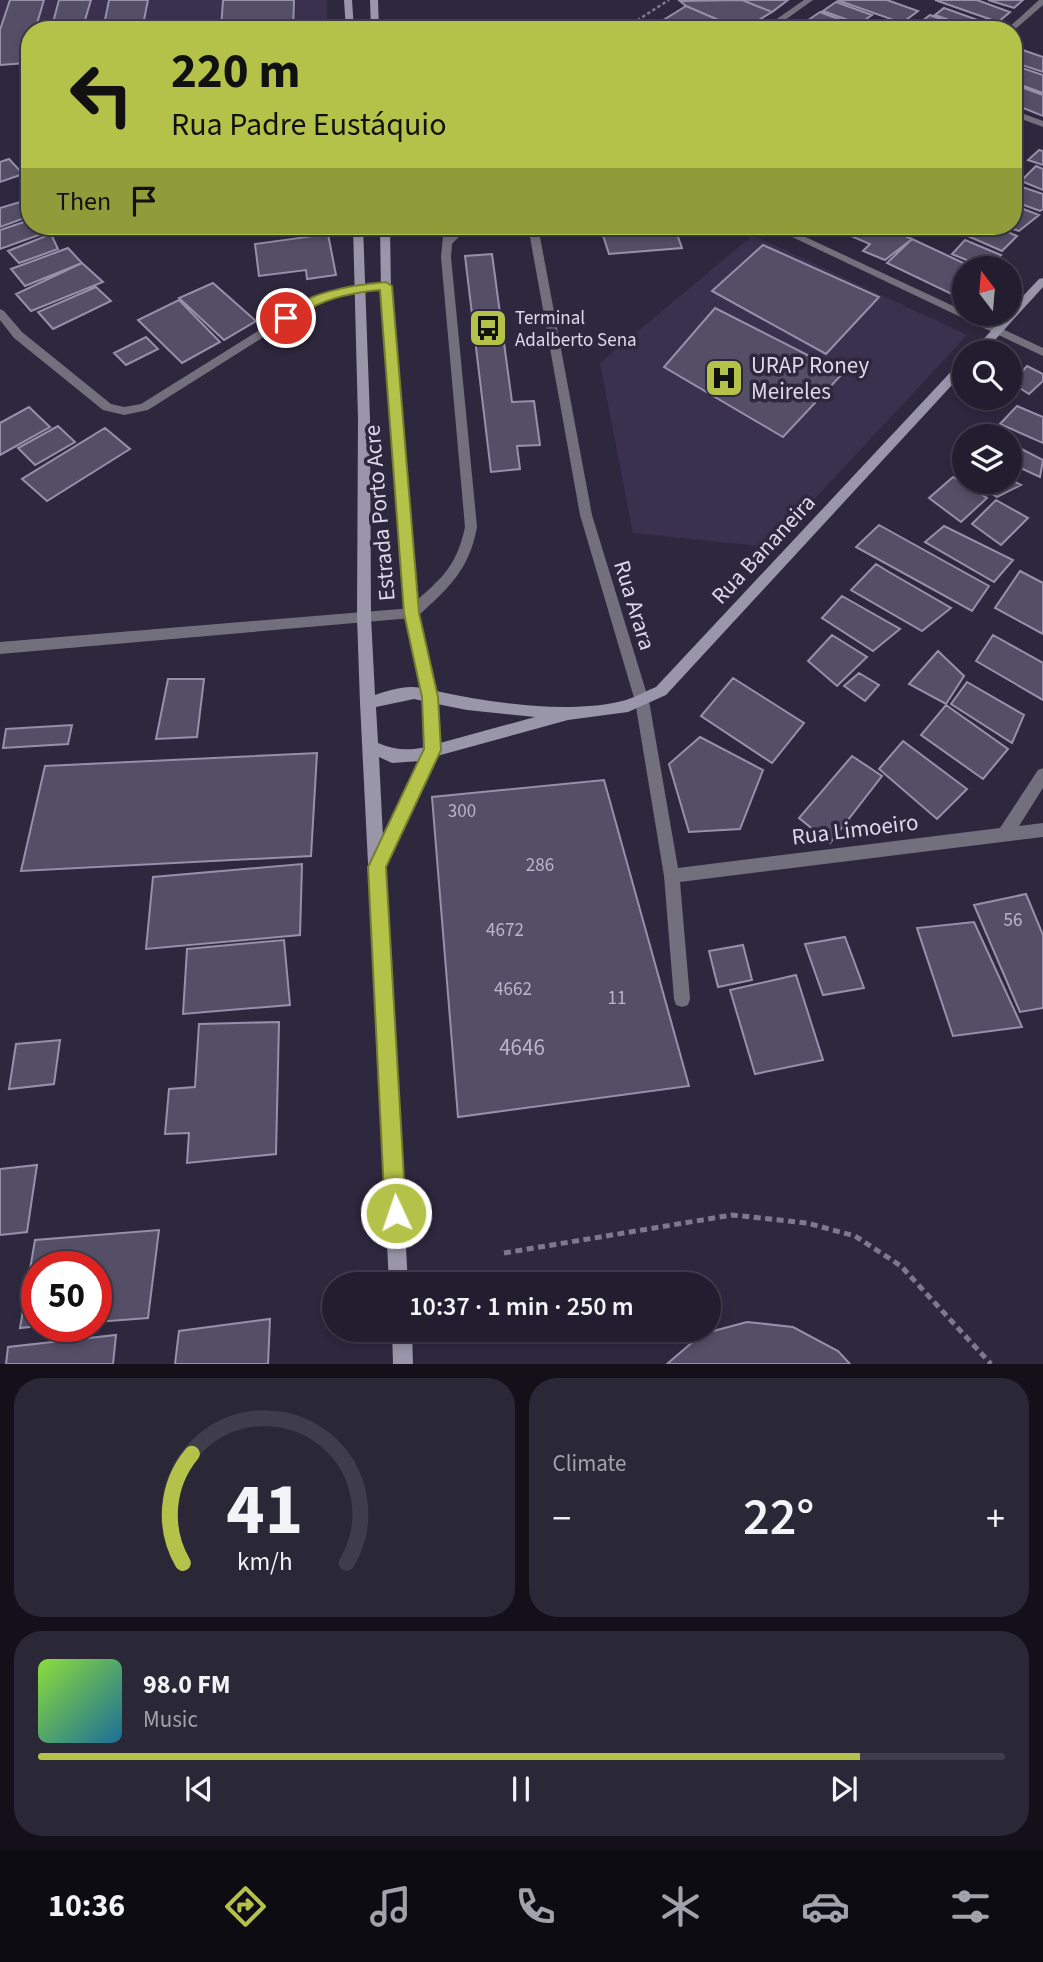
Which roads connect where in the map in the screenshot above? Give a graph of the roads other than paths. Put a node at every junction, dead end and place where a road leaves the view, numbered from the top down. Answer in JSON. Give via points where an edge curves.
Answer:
{"nodes":[{"id":1,"x":348,"y":0,"type":"edge"},
{"id":2,"x":374,"y":0,"type":"edge"},
{"id":3,"x":809,"y":0,"type":"edge"},
{"id":4,"x":1043,"y":1,"type":"edge"},
{"id":5,"x":349,"y":21,"type":"edge"},
{"id":6,"x":375,"y":21,"type":"edge"},
{"id":7,"x":780,"y":21,"type":"edge"},
{"id":8,"x":1020,"y":21,"type":"edge"},
{"id":9,"x":1022,"y":116,"type":"edge"},
{"id":10,"x":1043,"y":124,"type":"edge"},
{"id":11,"x":358,"y":235,"type":"edge"},
{"id":12,"x":384,"y":235,"type":"edge"},
{"id":13,"x":448,"y":235,"type":"edge"},
{"id":14,"x":456,"y":235,"type":"edge"},
{"id":15,"x":535,"y":235,"type":"edge"},
{"id":16,"x":793,"y":235,"type":"edge"},
{"id":17,"x":447,"y":244,"type":"junction"},
{"id":18,"x":1043,"y":281,"type":"edge"},
{"id":19,"x":386,"y":286,"type":"junction"},
{"id":20,"x":360,"y":288,"type":"junction"},
{"id":21,"x":0,"y":313,"type":"edge"},
{"id":22,"x":997,"y":330,"type":"junction"},
{"id":23,"x":988,"y":340,"type":"edge"},
{"id":24,"x":1043,"y":352,"type":"edge"},
{"id":25,"x":952,"y":379,"type":"edge"},
{"id":26,"x":412,"y":613,"type":"junction"},
{"id":27,"x":363,"y":617,"type":"junction"},
{"id":28,"x":0,"y":648,"type":"edge"},
{"id":29,"x":430,"y":697,"type":"junction"},
{"id":30,"x":642,"y":701,"type":"junction"},
{"id":31,"x":367,"y":703,"type":"junction"},
{"id":32,"x":568,"y":714,"type":"junction"},
{"id":33,"x":370,"y":746,"type":"junction"},
{"id":34,"x":433,"y":750,"type":"junction"},
{"id":35,"x":1043,"y":775,"type":"edge"},
{"id":36,"x":1043,"y":830,"type":"edge"},
{"id":37,"x":1006,"y":832,"type":"junction"},
{"id":38,"x":377,"y":867,"type":"junction"},
{"id":39,"x":672,"y":876,"type":"junction"},
{"id":40,"x":682,"y":999,"type":"dead end"},
{"id":41,"x":398,"y":1272,"type":"edge"},
{"id":42,"x":402,"y":1342,"type":"edge"},
{"id":43,"x":403,"y":1363,"type":"edge"}],
"edges":[{"from":1,"to":5,"type":"main road"},
{"from":2,"to":6,"type":"main road"},
{"from":3,"to":7,"type":"street"},
{"from":4,"to":8,"type":"street"},
{"from":9,"to":10,"type":"street"},
{"from":11,"to":20,"type":"main road","name":"Estrada Porto Acre"},
{"from":12,"to":19,"type":"main road","name":"Estrada Porto Acre"},
{"from":13,"to":17,"type":"street"},
{"from":14,"to":17,"type":"street"},
{"from":15,"to":30,"type":"street","name":"Rua Arara","via":[[586,514]]},
{"from":16,"to":22,"type":"street"},
{"from":17,"to":26,"type":"street","via":[[471,527],[460,567]]},
{"from":18,"to":22,"type":"main road"},
{"from":19,"to":20,"type":"street"},
{"from":19,"to":26,"type":"main road","name":"Estrada Porto Acre"},
{"from":20,"to":21,"type":"street","via":[[310,303],[144,407],[124,411],[107,408],[18,335]]},
{"from":20,"to":27,"type":"main road","name":"Estrada Porto Acre"},
{"from":22,"to":23,"type":"main road"},
{"from":22,"to":24,"type":"street"},
{"from":25,"to":30,"type":"main road","name":"Rua Bananeira","via":[[662,691]]},
{"from":26,"to":27,"type":"street"},
{"from":26,"to":29,"type":"main road","name":"Estrada Porto Acre"},
{"from":27,"to":28,"type":"street"},
{"from":27,"to":31,"type":"main road","name":"Estrada Porto Acre"},
{"from":29,"to":31,"type":"main road","via":[[414,693]]},
{"from":29,"to":32,"type":"main road","name":"Rua Bananeira"},
{"from":29,"to":34,"type":"main road","name":"Estrada Porto Acre"},
{"from":30,"to":32,"type":"main road","name":"Rua Bananeira"},
{"from":30,"to":39,"type":"street","name":"Rua Arara"},
{"from":31,"to":33,"type":"main road","name":"Estrada Porto Acre"},
{"from":32,"to":34,"type":"main road","name":"Rua Bananeira"},
{"from":33,"to":34,"type":"main road","via":[[391,756]]},
{"from":33,"to":38,"type":"main road","name":"Estrada Porto Acre"},
{"from":34,"to":38,"type":"main road","name":"Estrada Porto Acre"},
{"from":35,"to":37,"type":"street"},
{"from":36,"to":37,"type":"street","name":"Rua Limoeiro"},
{"from":37,"to":39,"type":"street","name":"Rua Limoeiro"},
{"from":38,"to":41,"type":"main road","name":"Estrada Porto Acre"},
{"from":39,"to":40,"type":"street","name":"Rua Arara"},
{"from":42,"to":43,"type":"main road"}]}
